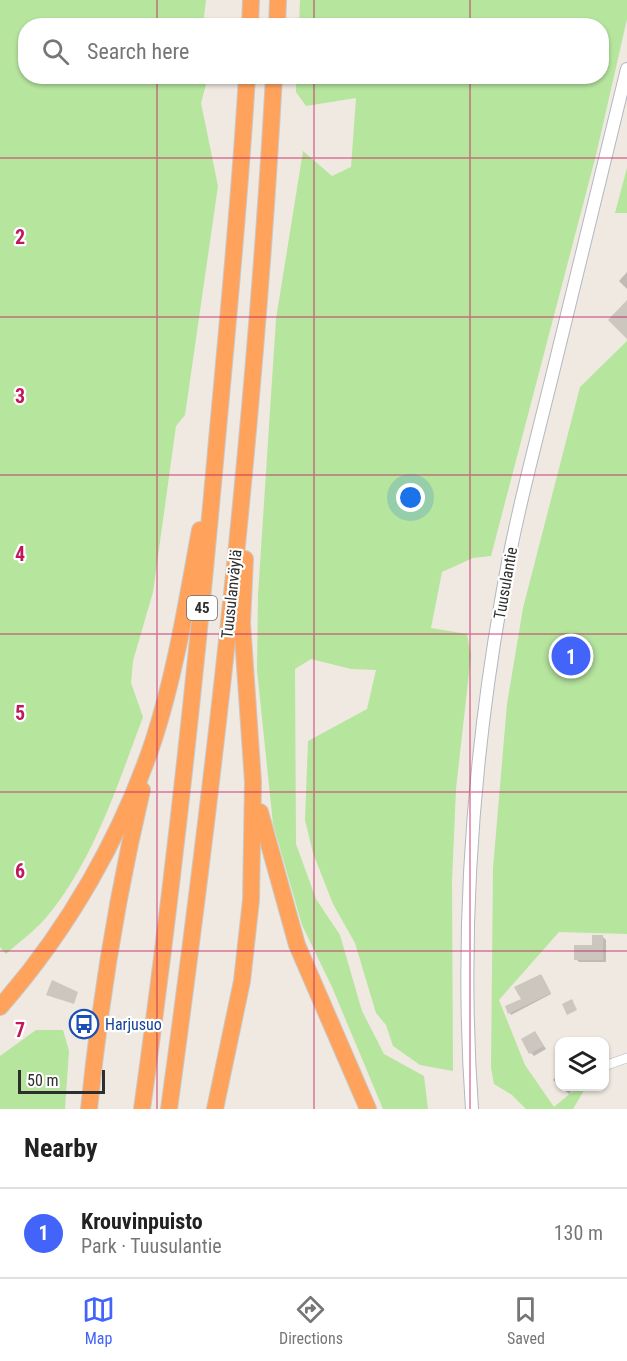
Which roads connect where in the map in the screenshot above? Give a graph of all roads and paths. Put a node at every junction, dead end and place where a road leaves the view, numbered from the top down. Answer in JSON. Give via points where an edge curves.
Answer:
{"nodes":[{"id":1,"x":251,"y":0,"type":"edge"},
{"id":2,"x":278,"y":0,"type":"edge"},
{"id":3,"x":250,"y":18,"type":"edge"},
{"id":4,"x":277,"y":18,"type":"edge"},
{"id":5,"x":627,"y":69,"type":"edge"},
{"id":6,"x":246,"y":84,"type":"edge"},
{"id":7,"x":273,"y":84,"type":"edge"},
{"id":8,"x":217,"y":444,"type":"junction"},
{"id":9,"x":244,"y":454,"type":"junction"},
{"id":10,"x":154,"y":740,"type":"junction"},
{"id":11,"x":253,"y":782,"type":"junction"},
{"id":12,"x":0,"y":1007,"type":"edge"},
{"id":13,"x":627,"y":1058,"type":"edge"},
{"id":14,"x":609,"y":1064,"type":"edge"},
{"id":15,"x":89,"y":1109,"type":"edge"},
{"id":16,"x":142,"y":1109,"type":"edge"},
{"id":17,"x":169,"y":1109,"type":"edge"},
{"id":18,"x":215,"y":1109,"type":"edge"},
{"id":19,"x":368,"y":1109,"type":"edge"},
{"id":20,"x":472,"y":1109,"type":"edge"}],
"edges":[{"from":1,"to":3,"type":"highway"},
{"from":2,"to":4,"type":"highway"},
{"from":5,"to":20,"type":"main road","name":"Tuusulantie","via":[[518,513],[501,602],[473,829],[467,934]]},
{"from":6,"to":8,"type":"highway","name":"Tuusulanväylä","number":"45"},
{"from":7,"to":9,"type":"highway","name":"Tuusulanväylä","number":"45"},
{"from":8,"to":10,"type":"highway"},
{"from":8,"to":16,"type":"highway","name":"Tuusulanväylä","number":"45","via":[[180,814]]},
{"from":9,"to":11,"type":"highway","via":[[242,623]]},
{"from":9,"to":17,"type":"highway","name":"Tuusulanväylä","number":"45","via":[[210,792]]},
{"from":10,"to":12,"type":"highway","via":[[101,859],[45,951]]},
{"from":10,"to":15,"type":"highway","via":[[123,871],[99,1005]]},
{"from":11,"to":18,"type":"highway","via":[[251,900],[242,981]]},
{"from":11,"to":19,"type":"highway","via":[[297,945]]},
{"from":13,"to":14,"type":"street"}]}
